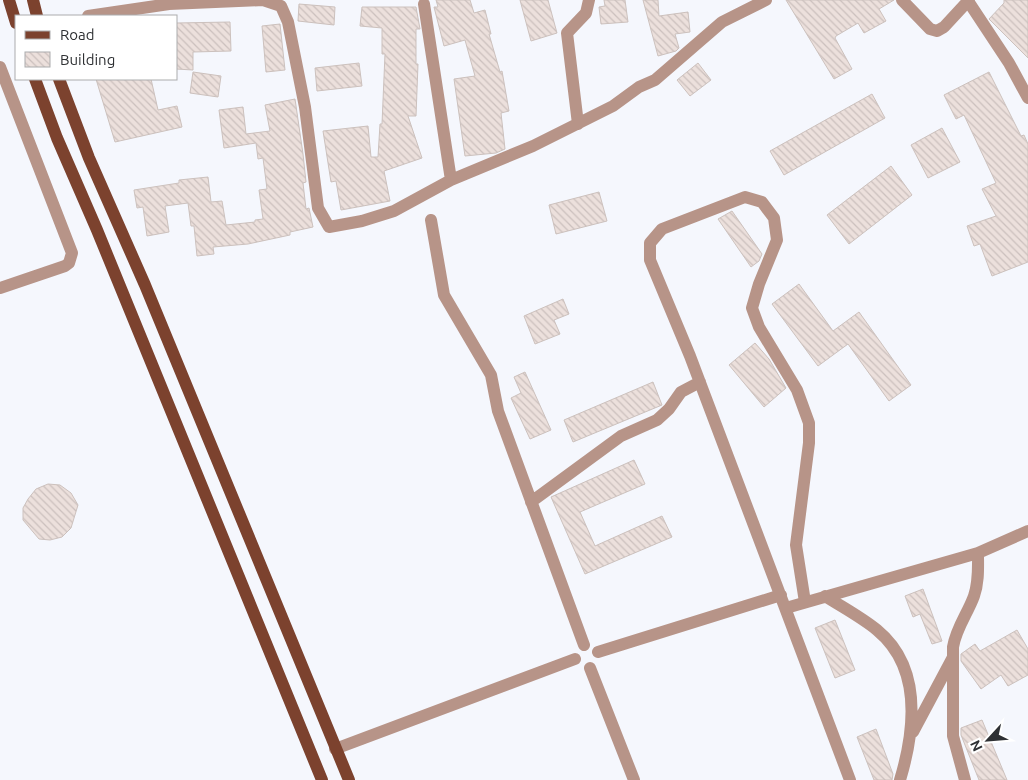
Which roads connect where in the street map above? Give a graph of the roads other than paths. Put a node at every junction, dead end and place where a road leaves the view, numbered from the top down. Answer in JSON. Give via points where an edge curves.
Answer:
{"nodes":[{"id":1,"x":9,"y":0,"type":"edge"},
{"id":2,"x":33,"y":0,"type":"edge"},
{"id":3,"x":589,"y":0,"type":"edge"},
{"id":4,"x":766,"y":0,"type":"edge"},
{"id":5,"x":902,"y":0,"type":"edge"},
{"id":6,"x":968,"y":1,"type":"edge"},
{"id":7,"x":424,"y":4,"type":"dead end"},
{"id":8,"x":37,"y":15,"type":"edge"},
{"id":9,"x":95,"y":15,"type":"edge"},
{"id":10,"x":15,"y":20,"type":"edge"},
{"id":11,"x":0,"y":67,"type":"edge"},
{"id":12,"x":35,"y":80,"type":"edge"},
{"id":13,"x":59,"y":80,"type":"edge"},
{"id":14,"x":5,"y":96,"type":"edge"},
{"id":15,"x":1028,"y":98,"type":"edge"},
{"id":16,"x":578,"y":124,"type":"junction"},
{"id":17,"x":451,"y":180,"type":"junction"},
{"id":18,"x":431,"y":220,"type":"dead end"},
{"id":19,"x":0,"y":288,"type":"edge"},
{"id":20,"x":700,"y":382,"type":"junction"},
{"id":21,"x":531,"y":502,"type":"junction"},
{"id":22,"x":1028,"y":530,"type":"edge"},
{"id":23,"x":978,"y":553,"type":"junction"},
{"id":24,"x":781,"y":595,"type":"junction"},
{"id":25,"x":825,"y":596,"type":"junction"},
{"id":26,"x":805,"y":602,"type":"junction"},
{"id":27,"x":786,"y":608,"type":"junction"},
{"id":28,"x":584,"y":645,"type":"junction"},
{"id":29,"x":598,"y":652,"type":"junction"},
{"id":30,"x":953,"y":658,"type":"junction"},
{"id":31,"x":575,"y":659,"type":"junction"},
{"id":32,"x":590,"y":668,"type":"junction"},
{"id":33,"x":910,"y":739,"type":"junction"},
{"id":34,"x":335,"y":749,"type":"junction"},
{"id":35,"x":322,"y":780,"type":"edge"},
{"id":36,"x":349,"y":780,"type":"edge"},
{"id":37,"x":634,"y":780,"type":"edge"},
{"id":38,"x":850,"y":780,"type":"edge"},
{"id":39,"x":900,"y":780,"type":"edge"},
{"id":40,"x":965,"y":780,"type":"edge"}],
"edges":[{"from":1,"to":10,"type":"main road"},
{"from":2,"to":8,"type":"main road"},
{"from":3,"to":16,"type":"street","via":[[586,12],[567,33]]},
{"from":4,"to":16,"type":"street","via":[[722,22],[655,80]]},
{"from":5,"to":6,"type":"street","via":[[930,29],[937,31]]},
{"from":6,"to":15,"type":"street","via":[[1010,63]]},
{"from":7,"to":17,"type":"street"},
{"from":9,"to":17,"type":"street","via":[[169,4],[263,0],[281,6],[288,22],[305,107],[318,208],[329,227],[394,211]]},
{"from":11,"to":14,"type":"street"},
{"from":12,"to":35,"type":"main road"},
{"from":13,"to":34,"type":"main road"},
{"from":14,"to":19,"type":"street","via":[[45,178],[72,257],[59,269]]},
{"from":16,"to":17,"type":"street"},
{"from":18,"to":21,"type":"street","via":[[444,295],[491,374],[498,411]]},
{"from":20,"to":21,"type":"street","via":[[681,392],[657,420],[621,436]]},
{"from":20,"to":24,"type":"street"},
{"from":20,"to":26,"type":"street","via":[[650,260],[650,243],[662,230],[745,197],[762,202],[774,218],[777,240],[752,308],[797,390],[808,423],[809,443],[796,545]]},
{"from":21,"to":28,"type":"street"},
{"from":22,"to":23,"type":"street"},
{"from":23,"to":25,"type":"street"},
{"from":23,"to":30,"type":"street","via":[[978,582],[955,637]]},
{"from":24,"to":27,"type":"street"},
{"from":24,"to":29,"type":"street"},
{"from":25,"to":26,"type":"street"},
{"from":25,"to":33,"type":"street","via":[[888,641],[910,684]]},
{"from":26,"to":27,"type":"street"},
{"from":27,"to":38,"type":"street"},
{"from":28,"to":29,"type":"street"},
{"from":28,"to":31,"type":"street","via":[[575,653]]},
{"from":29,"to":32,"type":"street","via":[[598,662]]},
{"from":30,"to":33,"type":"street"},
{"from":30,"to":40,"type":"street","via":[[953,736]]},
{"from":31,"to":32,"type":"street","via":[[580,667]]},
{"from":31,"to":34,"type":"street"},
{"from":32,"to":37,"type":"street"},
{"from":33,"to":39,"type":"street"},
{"from":34,"to":36,"type":"main road"}]}
